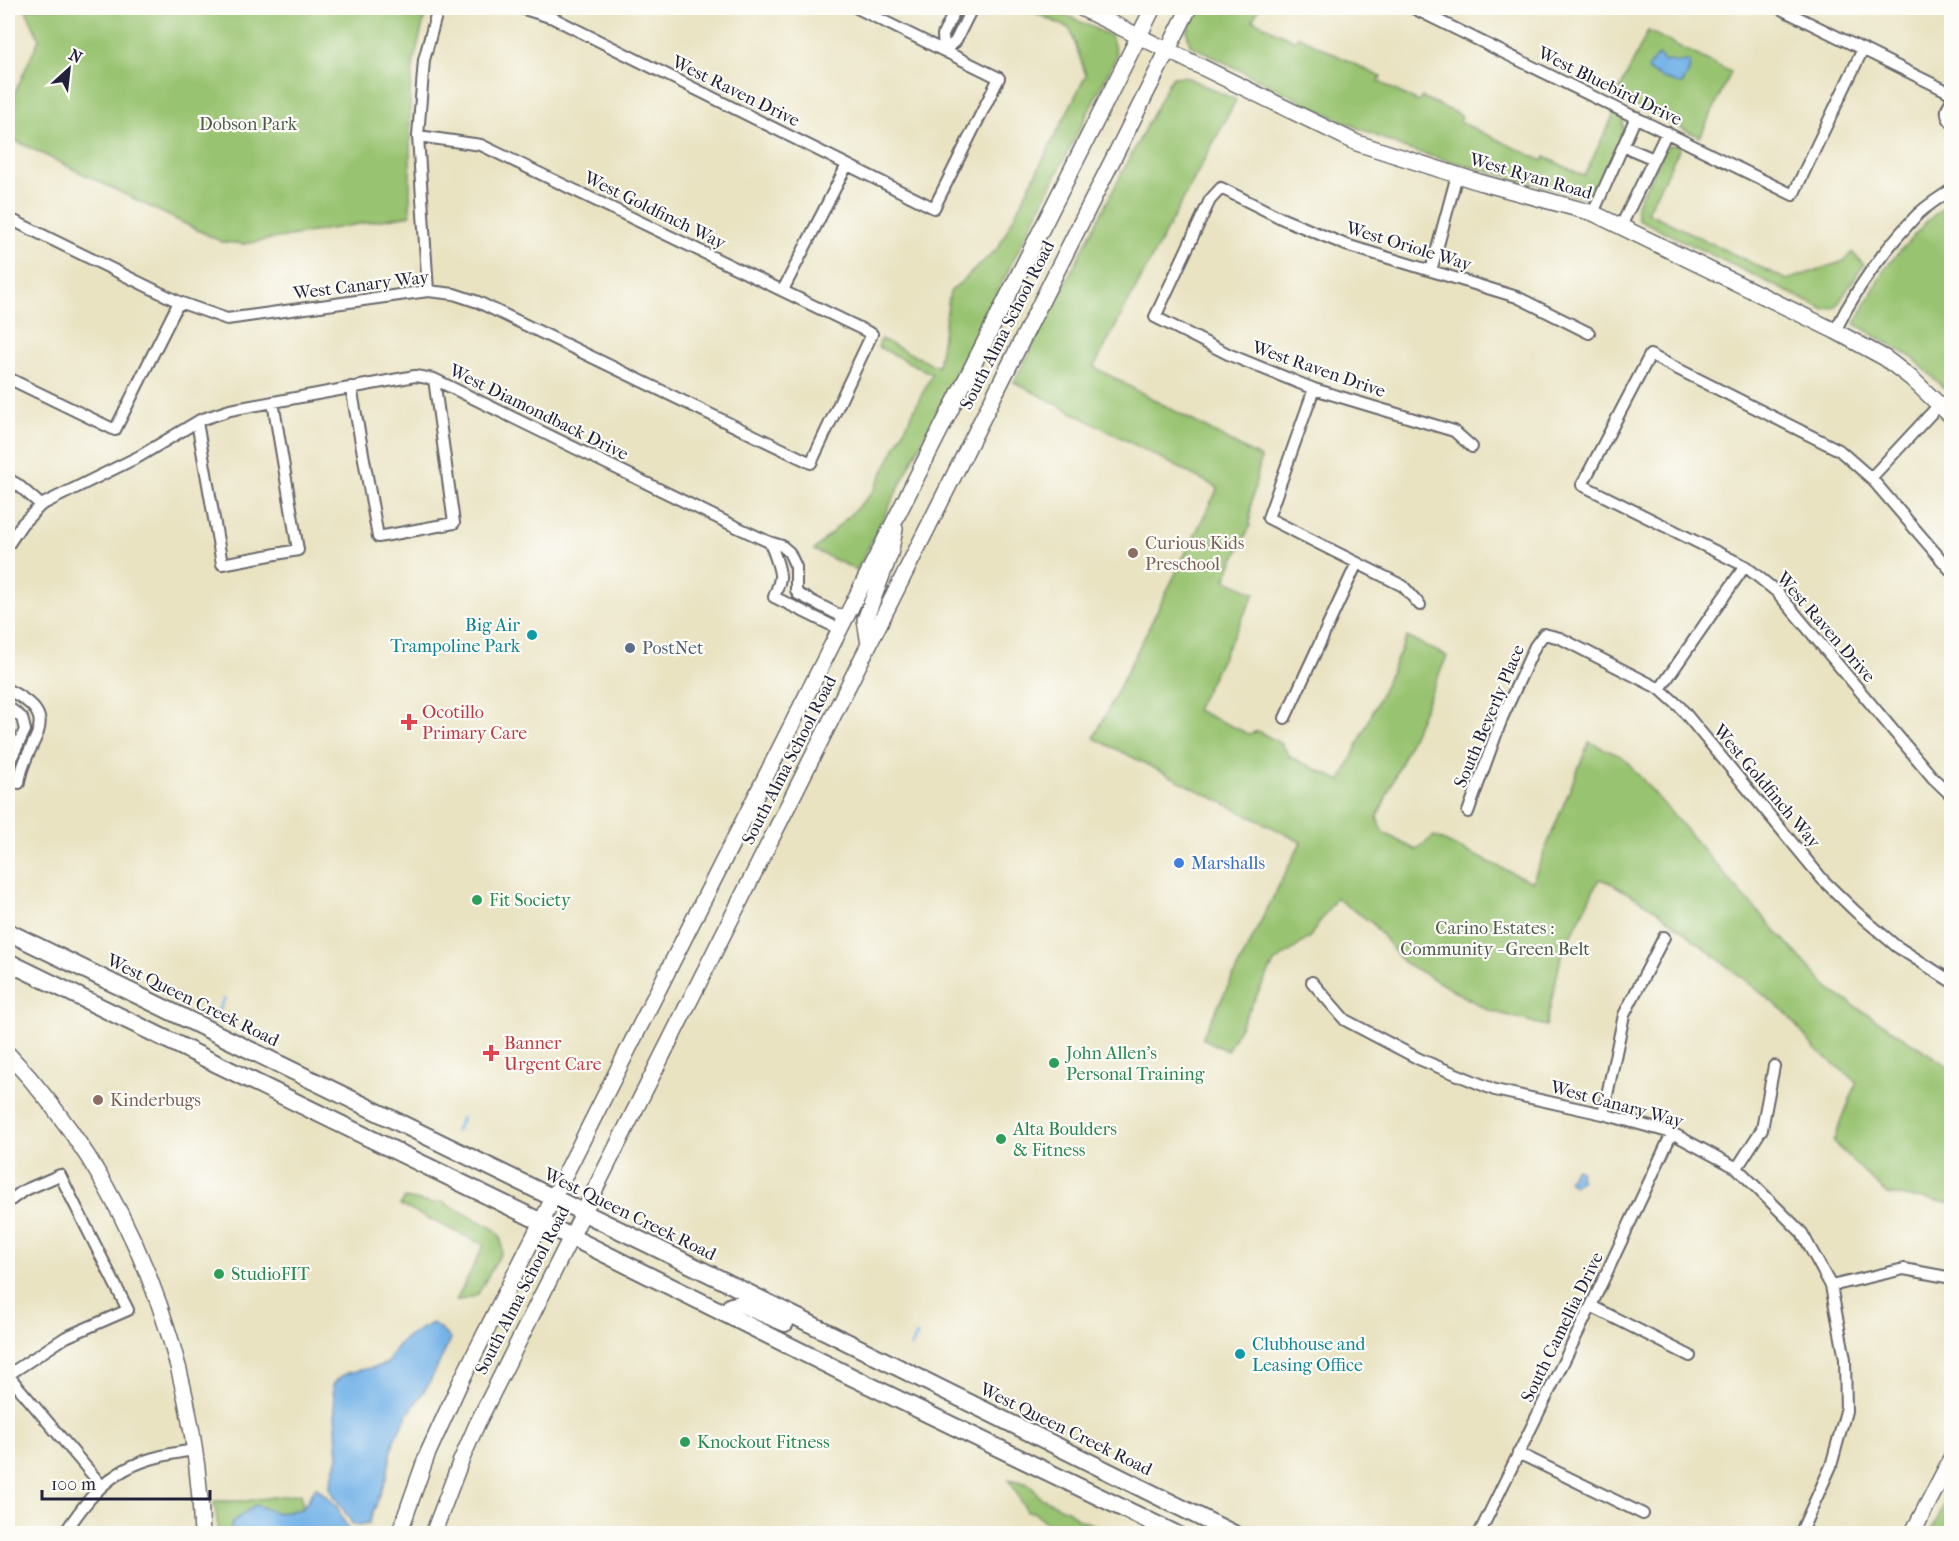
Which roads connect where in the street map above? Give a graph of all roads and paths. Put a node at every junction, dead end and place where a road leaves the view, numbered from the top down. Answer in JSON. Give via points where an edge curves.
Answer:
{"nodes":[{"id":1,"x":438,"y":8,"type":"edge"},
{"id":2,"x":521,"y":8,"type":"edge"},
{"id":3,"x":857,"y":8,"type":"edge"},
{"id":4,"x":956,"y":8,"type":"edge"},
{"id":5,"x":972,"y":8,"type":"edge"},
{"id":6,"x":1081,"y":8,"type":"edge"},
{"id":7,"x":1153,"y":8,"type":"edge"},
{"id":8,"x":1189,"y":8,"type":"edge"},
{"id":9,"x":1413,"y":8,"type":"edge"},
{"id":10,"x":1779,"y":8,"type":"edge"},
{"id":11,"x":1138,"y":36,"type":"junction"},
{"id":12,"x":1863,"y":49,"type":"junction"},
{"id":13,"x":944,"y":50,"type":"junction"},
{"id":14,"x":1167,"y":51,"type":"junction"},
{"id":15,"x":1952,"y":96,"type":"edge"},
{"id":16,"x":1952,"y":101,"type":"edge"},
{"id":17,"x":1636,"y":117,"type":"junction"},
{"id":18,"x":1952,"y":123,"type":"edge"},
{"id":19,"x":1667,"y":132,"type":"junction"},
{"id":20,"x":418,"y":136,"type":"junction"},
{"id":21,"x":1623,"y":146,"type":"junction"},
{"id":22,"x":1654,"y":159,"type":"junction"},
{"id":23,"x":847,"y":165,"type":"junction"},
{"id":24,"x":1457,"y":175,"type":"junction"},
{"id":25,"x":1952,"y":189,"type":"edge"},
{"id":26,"x":1593,"y":213,"type":"junction"},
{"id":27,"x":8,"y":218,"type":"edge"},
{"id":28,"x":1621,"y":226,"type":"junction"},
{"id":29,"x":1431,"y":271,"type":"junction"},
{"id":30,"x":783,"y":290,"type":"junction"},
{"id":31,"x":428,"y":291,"type":"junction"},
{"id":32,"x":179,"y":302,"type":"junction"},
{"id":33,"x":1155,"y":317,"type":"joint"},
{"id":34,"x":1835,"y":331,"type":"junction"},
{"id":35,"x":1589,"y":333,"type":"dead end"},
{"id":36,"x":8,"y":378,"type":"edge"},
{"id":37,"x":434,"y":379,"type":"junction"},
{"id":38,"x":351,"y":387,"type":"junction"},
{"id":39,"x":1314,"y":388,"type":"junction"},
{"id":40,"x":273,"y":402,"type":"junction"},
{"id":41,"x":1940,"y":405,"type":"junction"},
{"id":42,"x":1952,"y":417,"type":"edge"},
{"id":43,"x":197,"y":422,"type":"junction"},
{"id":44,"x":1472,"y":447,"type":"dead end"},
{"id":45,"x":811,"y":463,"type":"joint"},
{"id":46,"x":1872,"y":478,"type":"junction"},
{"id":47,"x":8,"y":479,"type":"edge"},
{"id":48,"x":41,"y":505,"type":"junction"},
{"id":49,"x":898,"y":512,"type":"junction"},
{"id":50,"x":769,"y":542,"type":"junction"},
{"id":51,"x":8,"y":545,"type":"edge"},
{"id":52,"x":1357,"y":563,"type":"junction"},
{"id":53,"x":1746,"y":566,"type":"junction"},
{"id":54,"x":1952,"y":572,"type":"edge"},
{"id":55,"x":1420,"y":605,"type":"dead end"},
{"id":56,"x":842,"y":623,"type":"junction"},
{"id":57,"x":1544,"y":634,"type":"joint"},
{"id":58,"x":869,"y":644,"type":"junction"},
{"id":59,"x":1660,"y":689,"type":"junction"},
{"id":60,"x":8,"y":690,"type":"edge"},
{"id":61,"x":8,"y":707,"type":"edge"},
{"id":62,"x":1285,"y":718,"type":"dead end"},
{"id":63,"x":8,"y":765,"type":"edge"},
{"id":64,"x":8,"y":780,"type":"edge"},
{"id":65,"x":19,"y":783,"type":"junction"},
{"id":66,"x":8,"y":789,"type":"edge"},
{"id":67,"x":1952,"y":796,"type":"edge"},
{"id":68,"x":1468,"y":812,"type":"dead end"},
{"id":69,"x":8,"y":932,"type":"edge"},
{"id":70,"x":1664,"y":937,"type":"dead end"},
{"id":71,"x":8,"y":962,"type":"edge"},
{"id":72,"x":1312,"y":982,"type":"dead end"},
{"id":73,"x":1952,"y":982,"type":"edge"},
{"id":74,"x":8,"y":1054,"type":"edge"},
{"id":75,"x":1774,"y":1066,"type":"dead end"},
{"id":76,"x":1603,"y":1114,"type":"junction"},
{"id":77,"x":1672,"y":1133,"type":"junction"},
{"id":78,"x":1737,"y":1167,"type":"junction"},
{"id":79,"x":553,"y":1198,"type":"junction"},
{"id":80,"x":8,"y":1202,"type":"edge"},
{"id":81,"x":583,"y":1212,"type":"junction"},
{"id":82,"x":541,"y":1222,"type":"junction"},
{"id":83,"x":571,"y":1236,"type":"junction"},
{"id":84,"x":1952,"y":1278,"type":"edge"},
{"id":85,"x":1831,"y":1286,"type":"junction"},
{"id":86,"x":1591,"y":1306,"type":"junction"},
{"id":87,"x":725,"y":1313,"type":"junction"},
{"id":88,"x":840,"y":1339,"type":"junction"},
{"id":89,"x":1690,"y":1356,"type":"dead end"},
{"id":90,"x":8,"y":1375,"type":"edge"},
{"id":91,"x":195,"y":1450,"type":"junction"},
{"id":92,"x":1518,"y":1453,"type":"junction"},
{"id":93,"x":1952,"y":1457,"type":"edge"},
{"id":94,"x":102,"y":1486,"type":"junction"},
{"id":95,"x":1643,"y":1514,"type":"dead end"},
{"id":96,"x":64,"y":1533,"type":"edge"},
{"id":97,"x":202,"y":1533,"type":"edge"},
{"id":98,"x":399,"y":1533,"type":"edge"},
{"id":99,"x":434,"y":1533,"type":"edge"},
{"id":100,"x":1176,"y":1533,"type":"edge"},
{"id":101,"x":1234,"y":1533,"type":"edge"},
{"id":102,"x":1479,"y":1533,"type":"edge"},
{"id":103,"x":1800,"y":1533,"type":"edge"},
{"id":104,"x":1912,"y":1533,"type":"edge"}],
"edges":[{"from":1,"to":20,"type":"street","via":[[424,60]]},
{"from":2,"to":23,"type":"street","name":"West Raven Drive","via":[[553,18]]},
{"from":3,"to":13,"type":"street"},
{"from":4,"to":13,"type":"street","via":[[943,34]]},
{"from":5,"to":13,"type":"street","via":[[955,42]]},
{"from":6,"to":11,"type":"main road","name":"West Ryan Road"},
{"from":7,"to":11,"type":"main road","name":"South Alma School Road"},
{"from":8,"to":14,"type":"main road","name":"South Alma School Road"},
{"from":9,"to":17,"type":"street","name":"West Bluebird Drive"},
{"from":10,"to":12,"type":"street"},
{"from":11,"to":14,"type":"main road","name":"West Ryan Road"},
{"from":11,"to":49,"type":"main road","name":"South Alma School Road"},
{"from":12,"to":15,"type":"street"},
{"from":12,"to":19,"type":"street","name":"West Bluebird Drive","via":[[1792,195]]},
{"from":13,"to":23,"type":"street","name":"West Raven Drive","via":[[999,78],[934,208]]},
{"from":14,"to":24,"type":"main road","name":"West Ryan Road","via":[[1357,143]]},
{"from":14,"to":58,"type":"main road","name":"South Alma School Road"},
{"from":16,"to":18,"type":"street","via":[[1946,110]]},
{"from":17,"to":19,"type":"street","name":"West Bluebird Drive"},
{"from":17,"to":21,"type":"street"},
{"from":19,"to":22,"type":"street"},
{"from":20,"to":30,"type":"street","name":"West Goldfinch Way","via":[[482,145]]},
{"from":20,"to":31,"type":"street"},
{"from":21,"to":22,"type":"street"},
{"from":21,"to":26,"type":"street"},
{"from":22,"to":28,"type":"street"},
{"from":23,"to":30,"type":"street"},
{"from":24,"to":26,"type":"main road","name":"West Ryan Road"},
{"from":24,"to":29,"type":"street"},
{"from":25,"to":34,"type":"street","via":[[1916,216],[1876,264]]},
{"from":26,"to":28,"type":"main road","name":"West Ryan Road"},
{"from":27,"to":32,"type":"street","name":"West Canary Way"},
{"from":28,"to":34,"type":"main road","name":"West Ryan Road"},
{"from":29,"to":33,"type":"street","name":"West Oriole Way","via":[[1346,245],[1221,188],[1210,200]]},
{"from":29,"to":35,"type":"street","name":"West Oriole Way","via":[[1517,297]]},
{"from":30,"to":45,"type":"street","name":"West Goldfinch Way","via":[[872,334]]},
{"from":31,"to":32,"type":"street","name":"West Canary Way","via":[[227,319]]},
{"from":31,"to":45,"type":"street","name":"West Canary Way","via":[[478,302]]},
{"from":32,"to":36,"type":"street","via":[[115,430]]},
{"from":33,"to":39,"type":"street","name":"West Raven Drive","via":[[1230,355]]},
{"from":34,"to":41,"type":"main road","name":"West Ryan Road","via":[[1885,358]]},
{"from":37,"to":38,"type":"street","name":"West Diamondback Drive","via":[[415,376]]},
{"from":37,"to":38,"type":"street","via":[[454,523],[378,537]]},
{"from":37,"to":50,"type":"street","name":"West Diamondback Drive"},
{"from":38,"to":40,"type":"street","name":"West Diamondback Drive"},
{"from":39,"to":44,"type":"street","name":"West Raven Drive","via":[[1454,431]]},
{"from":39,"to":52,"type":"street","via":[[1268,518]]},
{"from":40,"to":43,"type":"street","name":"West Diamondback Drive","via":[[230,410]]},
{"from":40,"to":43,"type":"street","via":[[298,550],[222,564]]},
{"from":41,"to":42,"type":"main road","name":"West Ryan Road"},
{"from":41,"to":46,"type":"street"},
{"from":43,"to":48,"type":"street","name":"West Diamondback Drive"},
{"from":46,"to":53,"type":"street","name":"West Raven Drive","via":[[1839,450],[1650,355],[1582,485]]},
{"from":46,"to":54,"type":"street"},
{"from":47,"to":48,"type":"street"},
{"from":48,"to":51,"type":"street","name":"West Diamondback Drive"},
{"from":49,"to":56,"type":"main road","name":"South Alma School Road"},
{"from":49,"to":58,"type":"main road","via":[[890,554],[866,620]]},
{"from":50,"to":56,"type":"street","name":"West Diamondback Drive","via":[[782,546],[793,557],[798,594]]},
{"from":50,"to":56,"type":"street","via":[[780,573],[774,597]]},
{"from":52,"to":55,"type":"street","via":[[1403,586]]},
{"from":52,"to":62,"type":"street"},
{"from":53,"to":59,"type":"street"},
{"from":53,"to":67,"type":"street","name":"West Raven Drive","via":[[1777,592]]},
{"from":56,"to":79,"type":"main road","name":"South Alma School Road"},
{"from":57,"to":59,"type":"street","name":"West Goldfinch Way","via":[[1560,638]]},
{"from":57,"to":68,"type":"street","name":"South Beverly Place","via":[[1502,718]]},
{"from":58,"to":81,"type":"main road","name":"South Alma School Road"},
{"from":59,"to":73,"type":"street","name":"West Goldfinch Way","via":[[1680,707],[1831,888],[1896,946]]},
{"from":60,"to":65,"type":"street","via":[[35,707],[39,720],[38,734],[20,771]]},
{"from":61,"to":63,"type":"street","via":[[22,718],[25,730]]},
{"from":64,"to":65,"type":"street"},
{"from":65,"to":66,"type":"street"},
{"from":69,"to":79,"type":"main road","name":"West Queen Creek Road"},
{"from":70,"to":76,"type":"street","via":[[1624,1015]]},
{"from":71,"to":82,"type":"main road"},
{"from":72,"to":76,"type":"street","name":"West Canary Way","via":[[1345,1020],[1419,1059],[1495,1090]]},
{"from":74,"to":91,"type":"main road","via":[[65,1125],[132,1236],[169,1332],[187,1399]]},
{"from":75,"to":78,"type":"street","via":[[1762,1129]]},
{"from":76,"to":77,"type":"street","name":"West Canary Way"},
{"from":77,"to":78,"type":"street","name":"West Canary Way"},
{"from":77,"to":86,"type":"street","name":"South Camellia Drive"},
{"from":78,"to":85,"type":"street","name":"West Canary Way","via":[[1802,1233]]},
{"from":79,"to":81,"type":"main road","name":"West Queen Creek Road"},
{"from":79,"to":82,"type":"main road","name":"South Alma School Road"},
{"from":80,"to":90,"type":"street","via":[[60,1175],[128,1310],[66,1337]]},
{"from":81,"to":83,"type":"main road","name":"South Alma School Road"},
{"from":81,"to":88,"type":"main road","name":"West Queen Creek Road"},
{"from":82,"to":83,"type":"main road"},
{"from":82,"to":98,"type":"main road","name":"South Alma School Road","via":[[436,1434]]},
{"from":83,"to":87,"type":"main road"},
{"from":83,"to":99,"type":"main road","name":"South Alma School Road","via":[[477,1424]]},
{"from":84,"to":85,"type":"street","via":[[1904,1269]]},
{"from":85,"to":103,"type":"street","name":"West Canary Way","via":[[1845,1359],[1846,1411],[1831,1466]]},
{"from":86,"to":89,"type":"street"},
{"from":86,"to":92,"type":"street","name":"South Camellia Drive"},
{"from":87,"to":88,"type":"main road","via":[[731,1306],[741,1304],[789,1325]]},
{"from":87,"to":100,"type":"main road"},
{"from":88,"to":101,"type":"main road","name":"West Queen Creek Road"},
{"from":90,"to":94,"type":"street"},
{"from":91,"to":94,"type":"street","via":[[143,1461]]},
{"from":91,"to":97,"type":"main road"},
{"from":92,"to":95,"type":"street"},
{"from":92,"to":102,"type":"street","name":"South Camellia Drive"},
{"from":93,"to":104,"type":"main road"},
{"from":94,"to":96,"type":"street"}]}
